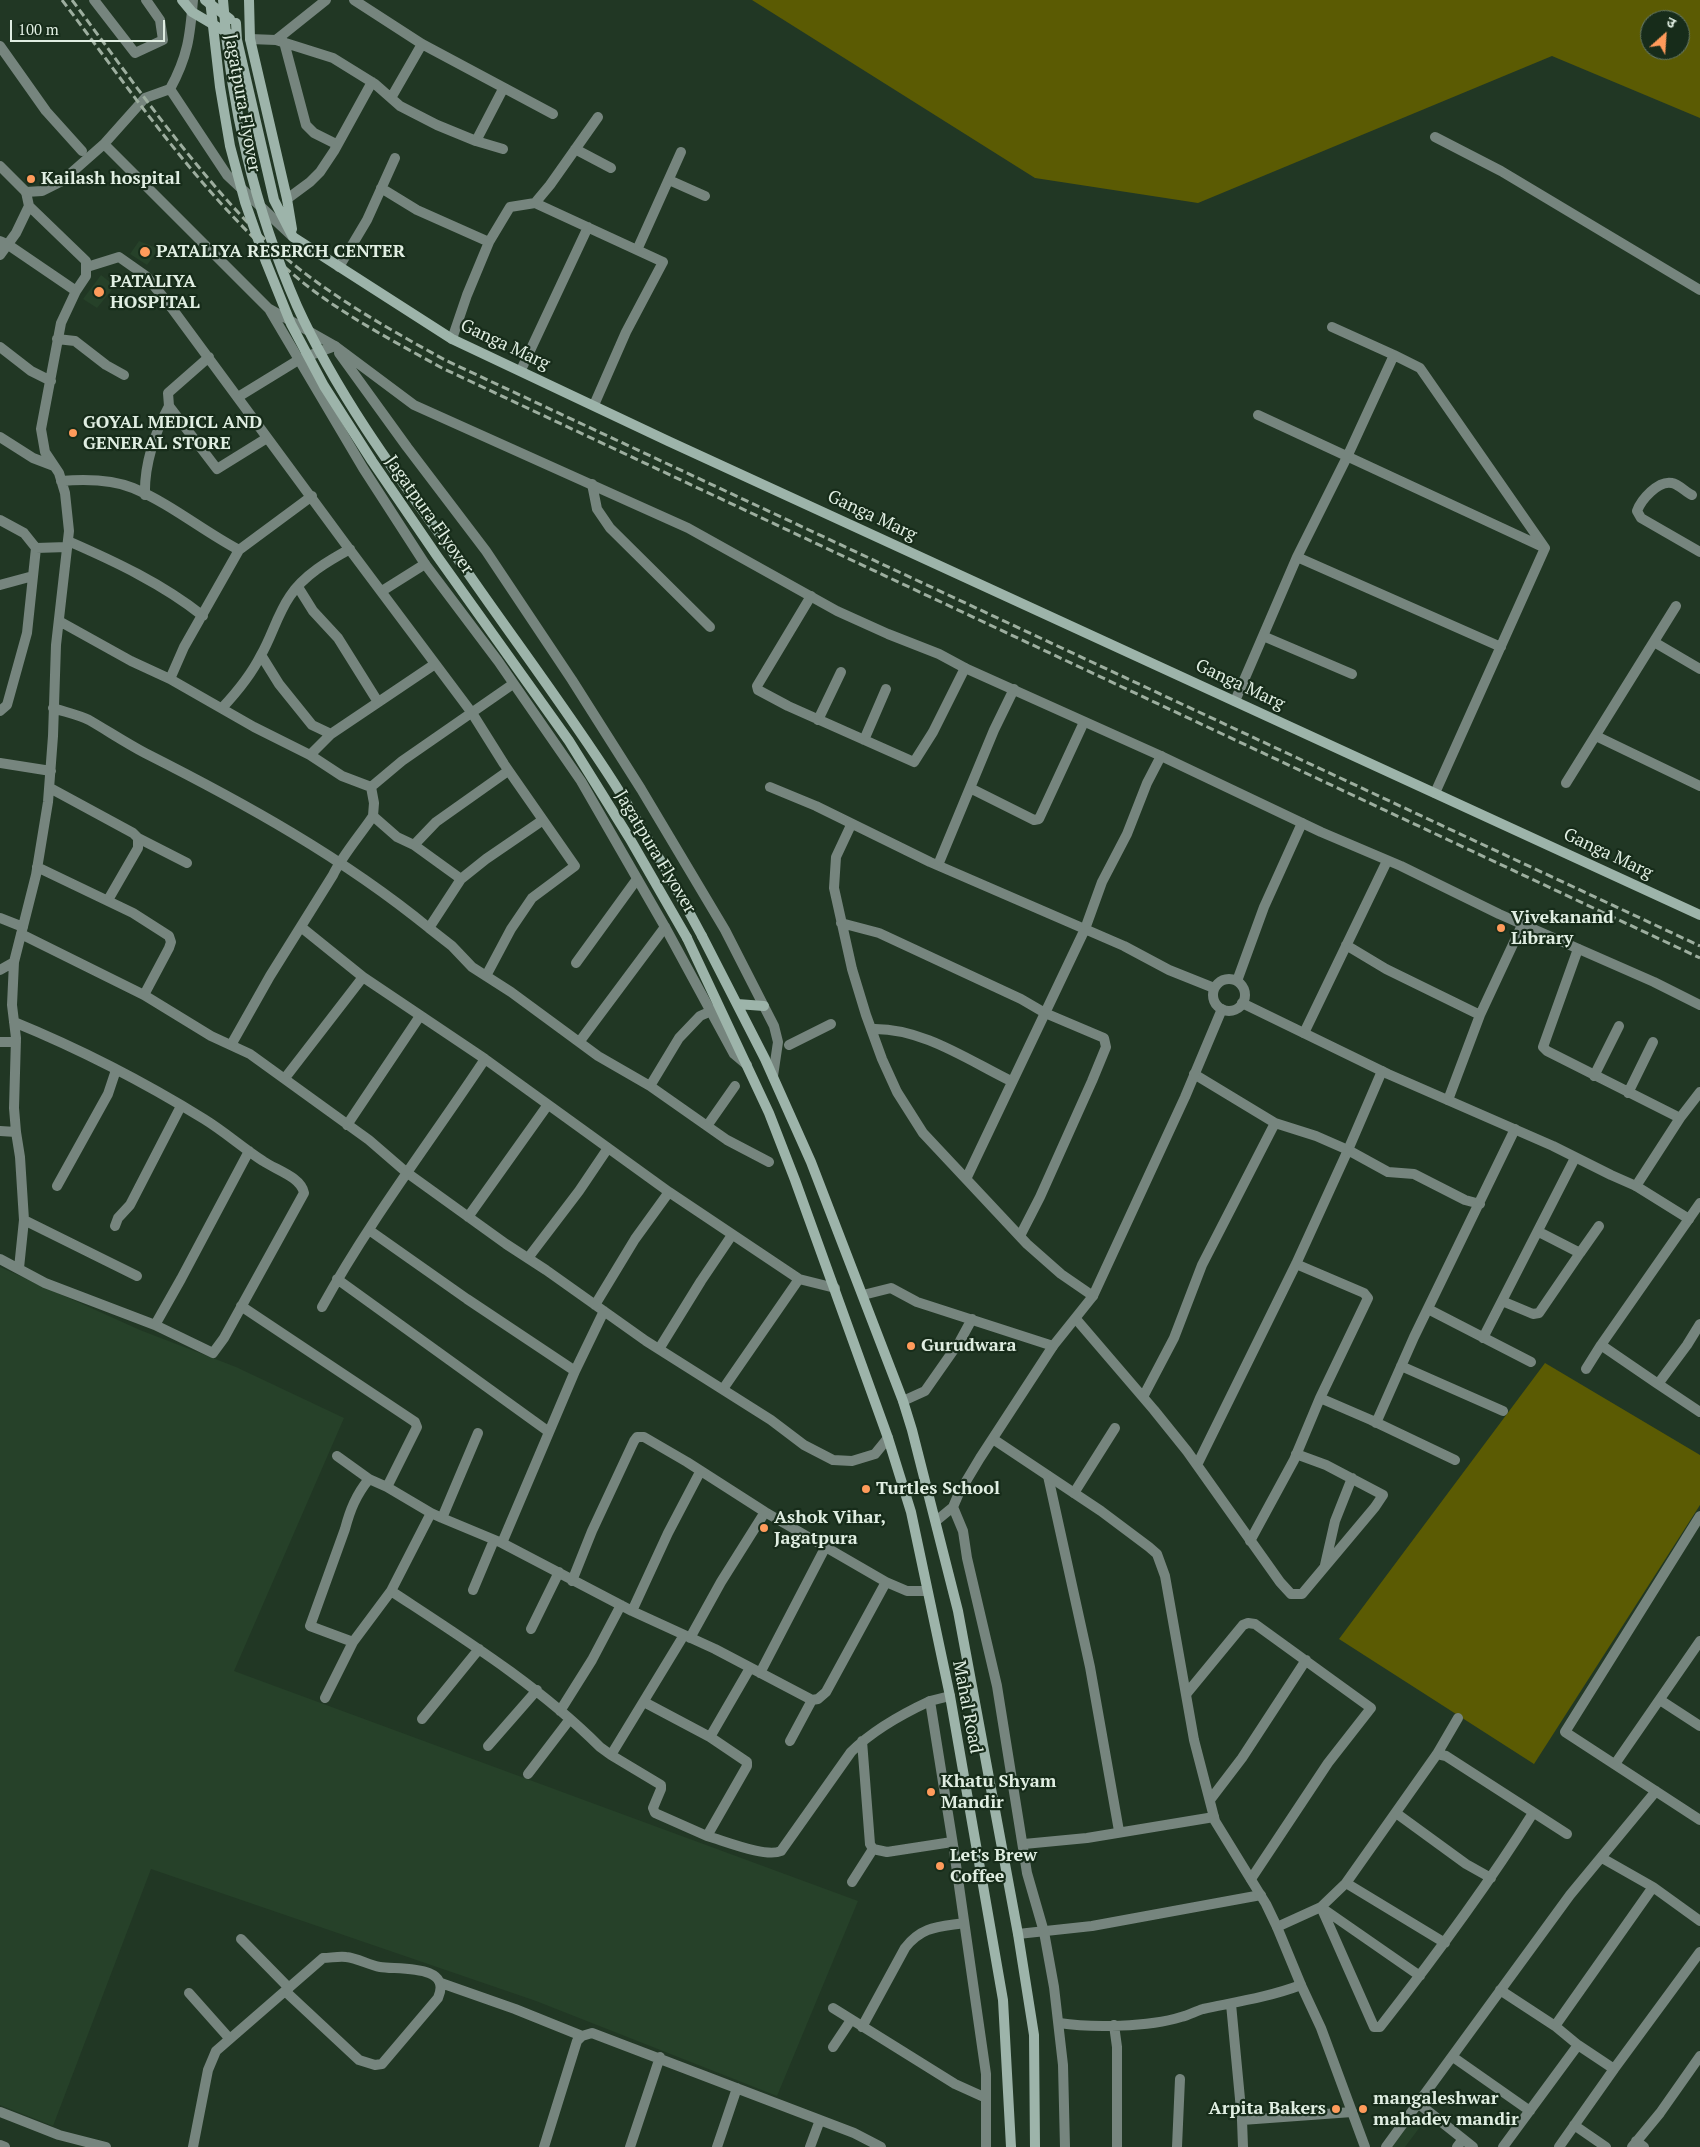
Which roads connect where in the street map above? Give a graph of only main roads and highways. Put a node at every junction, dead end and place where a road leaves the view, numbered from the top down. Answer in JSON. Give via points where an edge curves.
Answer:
{"nodes":[{"id":1,"x":182,"y":0,"type":"edge"},
{"id":2,"x":205,"y":0,"type":"edge"},
{"id":3,"x":210,"y":0,"type":"edge"},
{"id":4,"x":223,"y":0,"type":"edge"},
{"id":5,"x":249,"y":0,"type":"edge"},
{"id":6,"x":236,"y":23,"type":"junction"},
{"id":7,"x":250,"y":27,"type":"junction"},
{"id":8,"x":250,"y":39,"type":"junction"},
{"id":9,"x":237,"y":40,"type":"junction"},
{"id":10,"x":293,"y":237,"type":"junction"},
{"id":11,"x":1700,"y":915,"type":"edge"},
{"id":12,"x":737,"y":1004,"type":"junction"},
{"id":13,"x":764,"y":1006,"type":"road end"},
{"id":14,"x":835,"y":1288,"type":"joint"},
{"id":15,"x":862,"y":1295,"type":"joint"},
{"id":16,"x":1011,"y":2147,"type":"edge"},
{"id":17,"x":1034,"y":2147,"type":"edge"}],
"edges":[{"from":1,"to":9,"type":"main road","via":[[192,12]]},
{"from":2,"to":6,"type":"main road"},
{"from":3,"to":14,"type":"main road","name":"Jagatpura Flyover","bridge":true,"via":[[230,146],[245,202],[291,324],[324,386],[372,461],[569,741],[687,938],[747,1065],[796,1180]]},
{"from":4,"to":12,"type":"main road","name":"Jagatpura Flyover","bridge":true,"via":[[232,85],[259,204],[297,306],[336,380],[383,454],[614,782],[658,855]]},
{"from":5,"to":7,"type":"main road"},
{"from":6,"to":7,"type":"main road"},
{"from":6,"to":9,"type":"main road"},
{"from":7,"to":8,"type":"main road"},
{"from":8,"to":9,"type":"main road"},
{"from":8,"to":10,"type":"main road"},
{"from":9,"to":10,"type":"main road","via":[[274,200]]},
{"from":10,"to":11,"type":"main road","name":"Ganga Marg","via":[[452,339]]},
{"from":12,"to":13,"type":"main road"},
{"from":12,"to":15,"type":"main road","name":"Jagatpura Flyover","via":[[811,1162]]},
{"from":14,"to":16,"type":"main road","name":"Mahal Road","via":[[911,1512],[950,1696],[1003,2000]]},
{"from":15,"to":17,"type":"main road","name":"Mahal Road","via":[[902,1401],[958,1610],[1034,2035]]}]}
